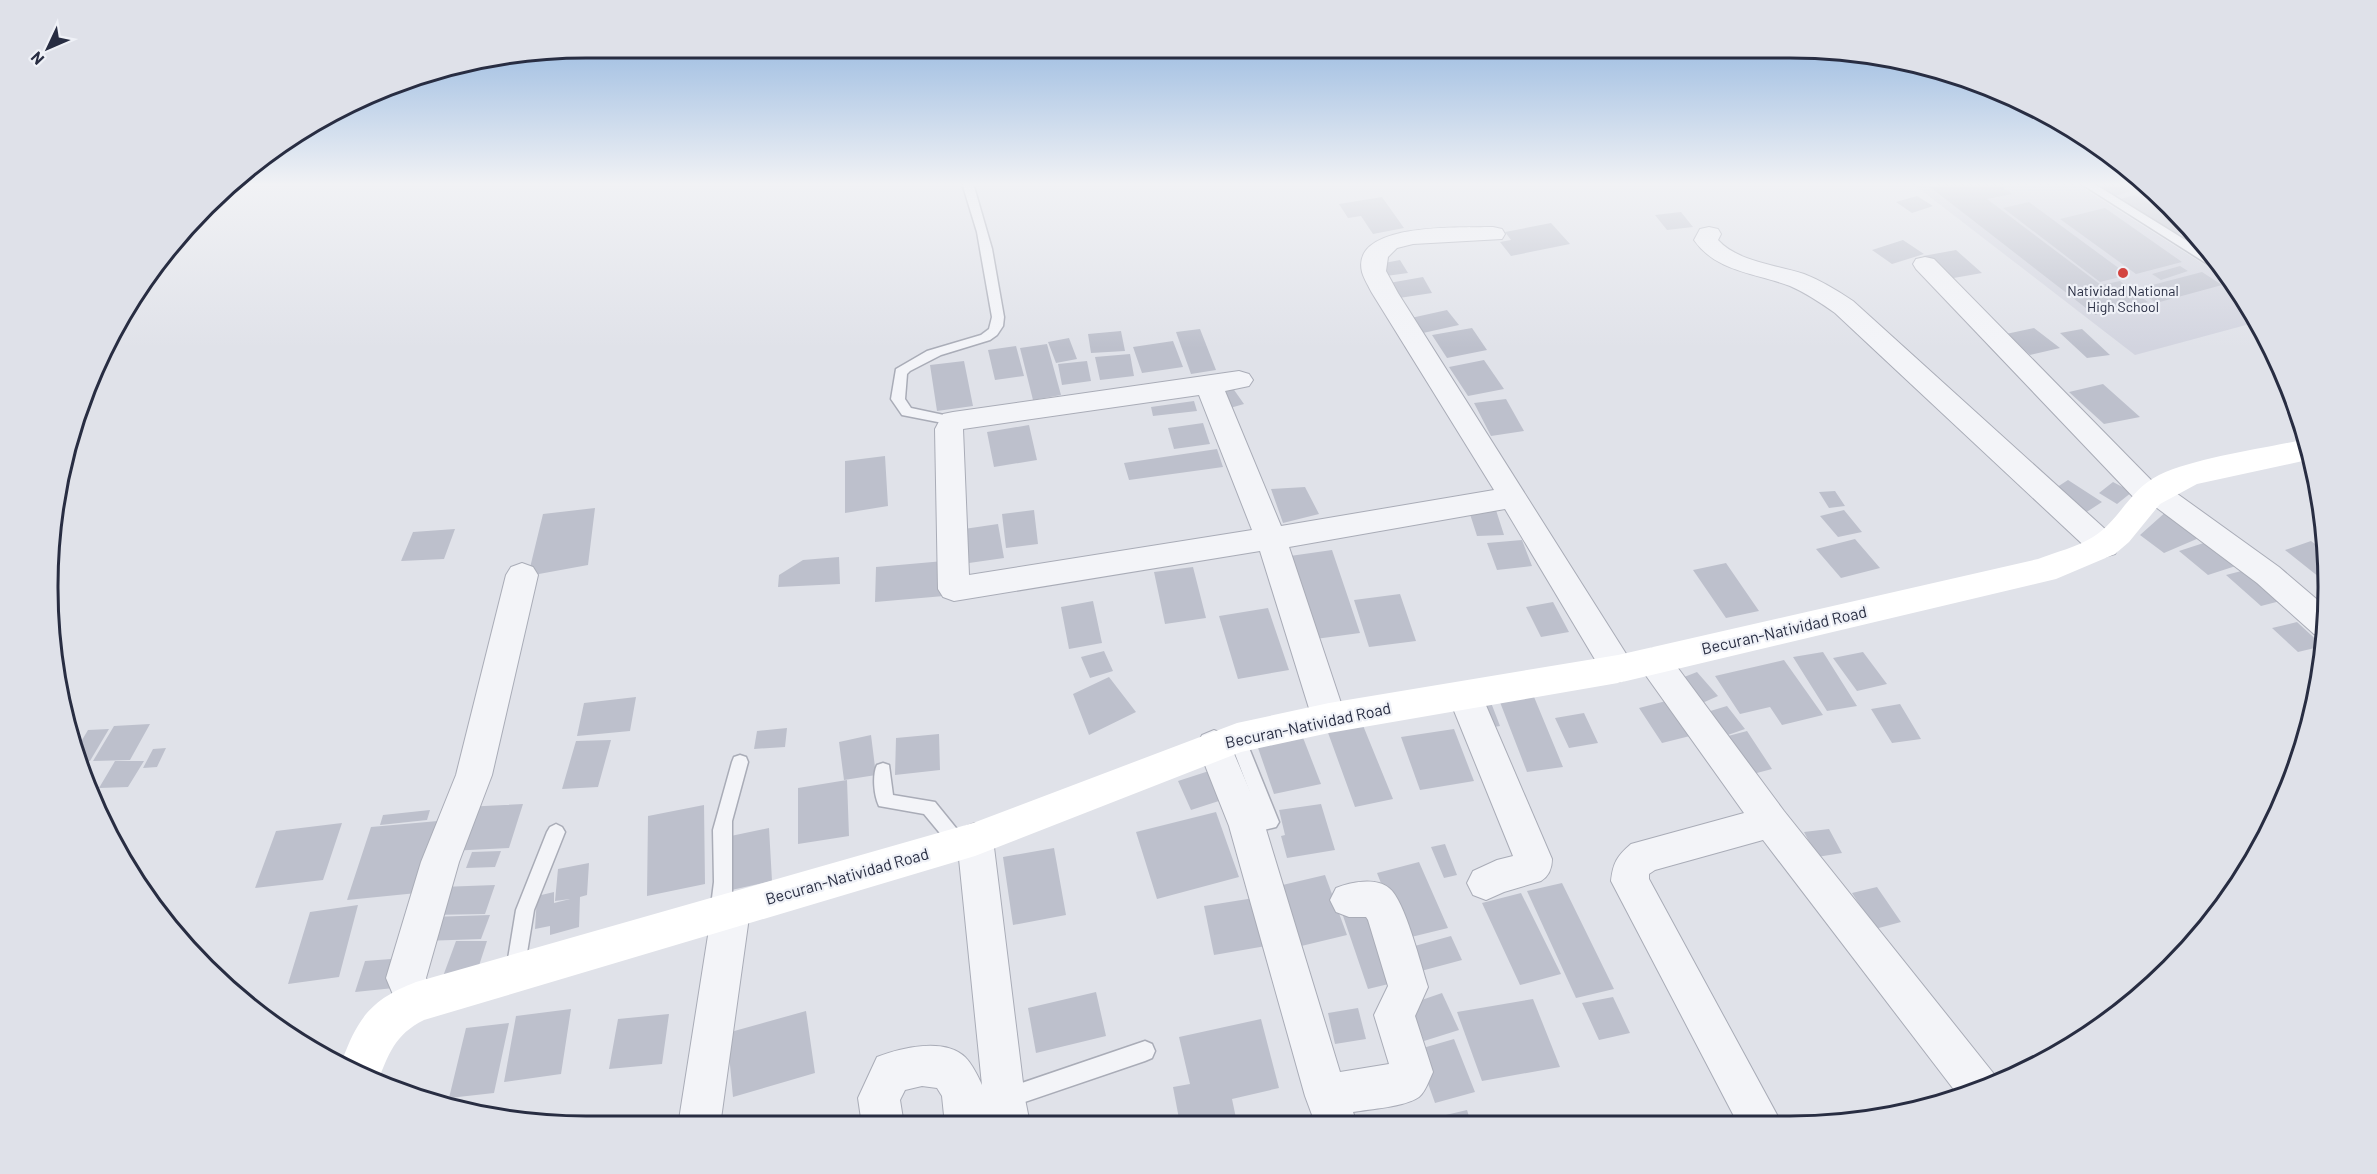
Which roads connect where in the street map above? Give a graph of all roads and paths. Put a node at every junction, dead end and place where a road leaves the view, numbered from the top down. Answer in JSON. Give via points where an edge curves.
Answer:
{"nodes":[{"id":1,"x":985,"y":238,"type":"edge"},
{"id":2,"x":1433,"y":238,"type":"edge"},
{"id":3,"x":1707,"y":238,"type":"edge"},
{"id":4,"x":2174,"y":238,"type":"edge"},
{"id":5,"x":2199,"y":254,"type":"edge"},
{"id":6,"x":1925,"y":264,"type":"dead end"},
{"id":7,"x":1239,"y":380,"type":"dead end"},
{"id":8,"x":1209,"y":386,"type":"junction"},
{"id":9,"x":953,"y":421,"type":"junction"},
{"id":10,"x":2300,"y":451,"type":"edge"},
{"id":11,"x":2152,"y":494,"type":"junction"},
{"id":12,"x":1514,"y":496,"type":"junction"},
{"id":13,"x":1270,"y":539,"type":"junction"},
{"id":14,"x":2104,"y":546,"type":"junction"},
{"id":15,"x":522,"y":575,"type":"dead end"},
{"id":16,"x":2317,"y":618,"type":"edge"},
{"id":17,"x":1654,"y":661,"type":"junction"},
{"id":18,"x":1618,"y":669,"type":"junction"},
{"id":19,"x":1465,"y":696,"type":"junction"},
{"id":20,"x":1329,"y":718,"type":"junction"},
{"id":21,"x":1225,"y":741,"type":"junction"},
{"id":22,"x":740,"y":762,"type":"dead end"},
{"id":23,"x":883,"y":770,"type":"dead end"},
{"id":24,"x":1771,"y":822,"type":"junction"},
{"id":25,"x":556,"y":832,"type":"dead end"},
{"id":26,"x":967,"y":841,"type":"junction"},
{"id":27,"x":1486,"y":883,"type":"dead end"},
{"id":28,"x":1349,"y":900,"type":"dead end"},
{"id":29,"x":725,"y":912,"type":"junction"},
{"id":30,"x":515,"y":974,"type":"junction"},
{"id":31,"x":416,"y":1002,"type":"junction"},
{"id":32,"x":1145,"y":1051,"type":"dead end"},
{"id":33,"x":363,"y":1065,"type":"edge"},
{"id":34,"x":1974,"y":1082,"type":"edge"},
{"id":35,"x":1331,"y":1110,"type":"edge"},
{"id":36,"x":1007,"y":1112,"type":"edge"},
{"id":37,"x":700,"y":1115,"type":"edge"},
{"id":38,"x":882,"y":1115,"type":"edge"},
{"id":39,"x":965,"y":1115,"type":"edge"},
{"id":40,"x":1756,"y":1115,"type":"edge"}],
"edges":[{"from":1,"to":9,"type":"lane","via":[[997,327],[981,339],[940,351],[901,372],[898,399],[907,412]]},
{"from":2,"to":12,"type":"street","via":[[1398,240],[1381,249],[1374,271]]},
{"from":3,"to":14,"type":"street","via":[[1708,245],[1740,263],[1791,278],[1844,308]]},
{"from":4,"to":5,"type":"lane"},
{"from":6,"to":11,"type":"street","via":[[2038,385]]},
{"from":7,"to":8,"type":"street"},
{"from":8,"to":9,"type":"street"},
{"from":8,"to":13,"type":"street"},
{"from":9,"to":13,"type":"street","via":[[949,429],[954,589]]},
{"from":10,"to":11,"type":"street","via":[[2190,475]]},
{"from":11,"to":14,"type":"street","name":"Becuran-Natividad Road"},
{"from":11,"to":16,"type":"street","via":[[2268,575]]},
{"from":12,"to":13,"type":"street"},
{"from":12,"to":18,"type":"street"},
{"from":13,"to":20,"type":"street"},
{"from":14,"to":17,"type":"street","name":"Becuran-Natividad Road","via":[[2044,570]]},
{"from":15,"to":31,"type":"street","via":[[474,775],[440,862],[406,978]]},
{"from":17,"to":18,"type":"street","name":"Becuran-Natividad Road"},
{"from":17,"to":24,"type":"street"},
{"from":18,"to":19,"type":"street","name":"Becuran-Natividad Road"},
{"from":19,"to":20,"type":"street","name":"Becuran-Natividad Road"},
{"from":19,"to":27,"type":"street","via":[[1533,859],[1529,869],[1496,875]]},
{"from":20,"to":21,"type":"street","name":"Becuran-Natividad Road"},
{"from":21,"to":26,"type":"street","name":"Becuran-Natividad Road"},
{"from":21,"to":35,"type":"street","via":[[1246,826]]},
{"from":22,"to":29,"type":"lane","via":[[723,822]]},
{"from":23,"to":26,"type":"lane","via":[[885,801],[929,807]]},
{"from":24,"to":34,"type":"street"},
{"from":24,"to":40,"type":"street","via":[[1644,856],[1631,867],[1630,881]]},
{"from":25,"to":30,"type":"lane","via":[[525,910]]},
{"from":26,"to":29,"type":"street","name":"Becuran-Natividad Road"},
{"from":26,"to":36,"type":"street"},
{"from":28,"to":35,"type":"street","via":[[1376,900],[1385,913],[1408,987],[1394,1016],[1412,1072],[1404,1082]]},
{"from":29,"to":30,"type":"street","name":"Becuran-Natividad Road"},
{"from":29,"to":37,"type":"street"},
{"from":30,"to":31,"type":"street","name":"Becuran-Natividad Road"},
{"from":31,"to":33,"type":"street","name":"Becuran-Natividad Road","via":[[400,1009],[374,1034]]},
{"from":32,"to":36,"type":"lane"},
{"from":38,"to":39,"type":"street","via":[[879,1098],[892,1072],[922,1065],[949,1070],[962,1089]]}]}
